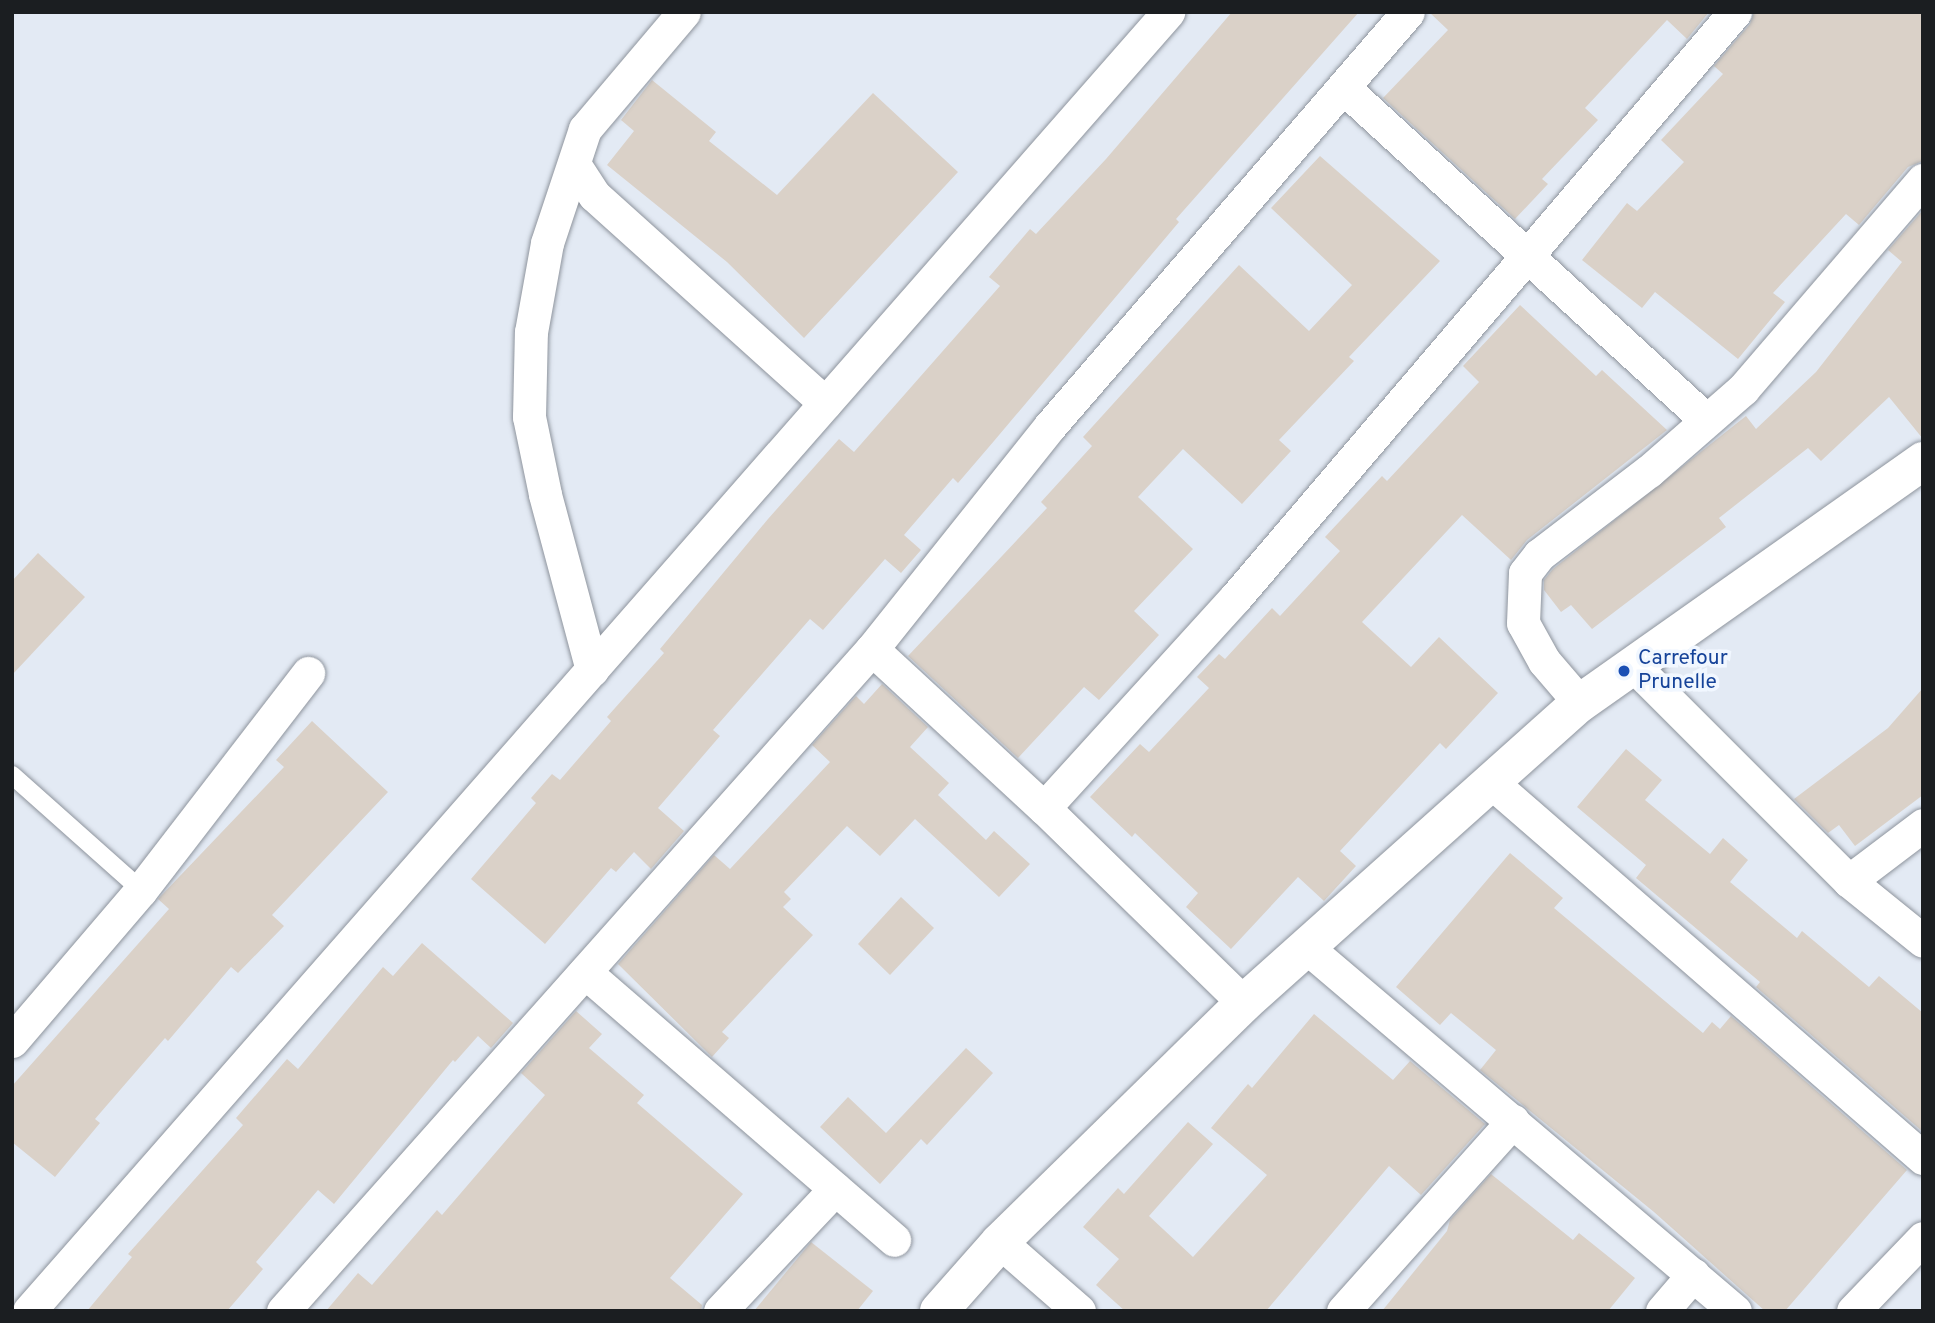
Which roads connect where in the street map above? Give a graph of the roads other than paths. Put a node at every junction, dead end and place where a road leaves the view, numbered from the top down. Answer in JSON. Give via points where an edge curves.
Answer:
{"nodes":[{"id":1,"x":684,"y":12,"type":"edge"},
{"id":2,"x":1168,"y":12,"type":"edge"},
{"id":3,"x":1408,"y":12,"type":"edge"},
{"id":4,"x":1735,"y":12,"type":"edge"},
{"id":5,"x":1345,"y":89,"type":"junction"},
{"id":6,"x":575,"y":164,"type":"junction"},
{"id":7,"x":1923,"y":180,"type":"edge"},
{"id":8,"x":1529,"y":254,"type":"junction"},
{"id":9,"x":825,"y":403,"type":"junction"},
{"id":10,"x":1706,"y":420,"type":"junction"},
{"id":11,"x":1923,"y":461,"type":"edge"},
{"id":12,"x":872,"y":649,"type":"junction"},
{"id":13,"x":1633,"y":665,"type":"junction"},
{"id":14,"x":592,"y":670,"type":"junction"},
{"id":15,"x":308,"y":673,"type":"dead end"},
{"id":16,"x":1580,"y":703,"type":"junction"},
{"id":17,"x":12,"y":775,"type":"edge"},
{"id":18,"x":1491,"y":782,"type":"junction"},
{"id":19,"x":1044,"y":808,"type":"junction"},
{"id":20,"x":1923,"y":825,"type":"edge"},
{"id":21,"x":1849,"y":881,"type":"junction"},
{"id":22,"x":141,"y":890,"type":"junction"},
{"id":23,"x":1923,"y":941,"type":"edge"},
{"id":24,"x":1305,"y":946,"type":"junction"},
{"id":25,"x":585,"y":972,"type":"junction"},
{"id":26,"x":1244,"y":1003,"type":"junction"},
{"id":27,"x":12,"y":1041,"type":"edge"},
{"id":28,"x":1513,"y":1121,"type":"junction"},
{"id":29,"x":1923,"y":1158,"type":"edge"},
{"id":30,"x":835,"y":1189,"type":"junction"},
{"id":31,"x":1923,"y":1238,"type":"edge"},
{"id":32,"x":894,"y":1240,"type":"dead end"},
{"id":33,"x":1000,"y":1242,"type":"junction"},
{"id":34,"x":1693,"y":1275,"type":"junction"},
{"id":35,"x":29,"y":1311,"type":"edge"},
{"id":36,"x":283,"y":1311,"type":"edge"},
{"id":37,"x":720,"y":1311,"type":"edge"},
{"id":38,"x":939,"y":1311,"type":"edge"},
{"id":39,"x":1079,"y":1311,"type":"edge"},
{"id":40,"x":1343,"y":1311,"type":"edge"},
{"id":41,"x":1662,"y":1311,"type":"edge"},
{"id":42,"x":1735,"y":1311,"type":"edge"},
{"id":43,"x":1853,"y":1311,"type":"edge"}],
"edges":[{"from":1,"to":6,"type":"street","via":[[585,129]]},
{"from":2,"to":9,"type":"street"},
{"from":3,"to":5,"type":"street"},
{"from":4,"to":8,"type":"street"},
{"from":5,"to":8,"type":"street"},
{"from":5,"to":12,"type":"street","via":[[1050,426]]},
{"from":6,"to":9,"type":"street","via":[[594,195]]},
{"from":6,"to":14,"type":"street","via":[[547,243],[533,320],[529,417]]},
{"from":7,"to":10,"type":"street","via":[[1743,389]]},
{"from":8,"to":10,"type":"street"},
{"from":8,"to":19,"type":"street","via":[[1236,597]]},
{"from":9,"to":14,"type":"street"},
{"from":10,"to":16,"type":"street","via":[[1649,471],[1539,555],[1525,573],[1523,624],[1544,662]]},
{"from":11,"to":13,"type":"street"},
{"from":12,"to":19,"type":"street"},
{"from":12,"to":25,"type":"street"},
{"from":13,"to":16,"type":"street"},
{"from":13,"to":21,"type":"street"},
{"from":14,"to":35,"type":"street"},
{"from":15,"to":22,"type":"street"},
{"from":16,"to":18,"type":"street"},
{"from":17,"to":22,"type":"lane"},
{"from":18,"to":24,"type":"street"},
{"from":18,"to":29,"type":"street"},
{"from":19,"to":26,"type":"street"},
{"from":20,"to":21,"type":"street"},
{"from":21,"to":23,"type":"street"},
{"from":22,"to":27,"type":"street"},
{"from":24,"to":26,"type":"street"},
{"from":24,"to":28,"type":"street"},
{"from":25,"to":30,"type":"street"},
{"from":25,"to":36,"type":"street"},
{"from":26,"to":33,"type":"street"},
{"from":28,"to":34,"type":"street"},
{"from":28,"to":40,"type":"street"},
{"from":30,"to":32,"type":"street"},
{"from":30,"to":37,"type":"street"},
{"from":31,"to":43,"type":"street"},
{"from":33,"to":38,"type":"street"},
{"from":33,"to":39,"type":"street"},
{"from":34,"to":41,"type":"street"},
{"from":34,"to":42,"type":"street"}]}
